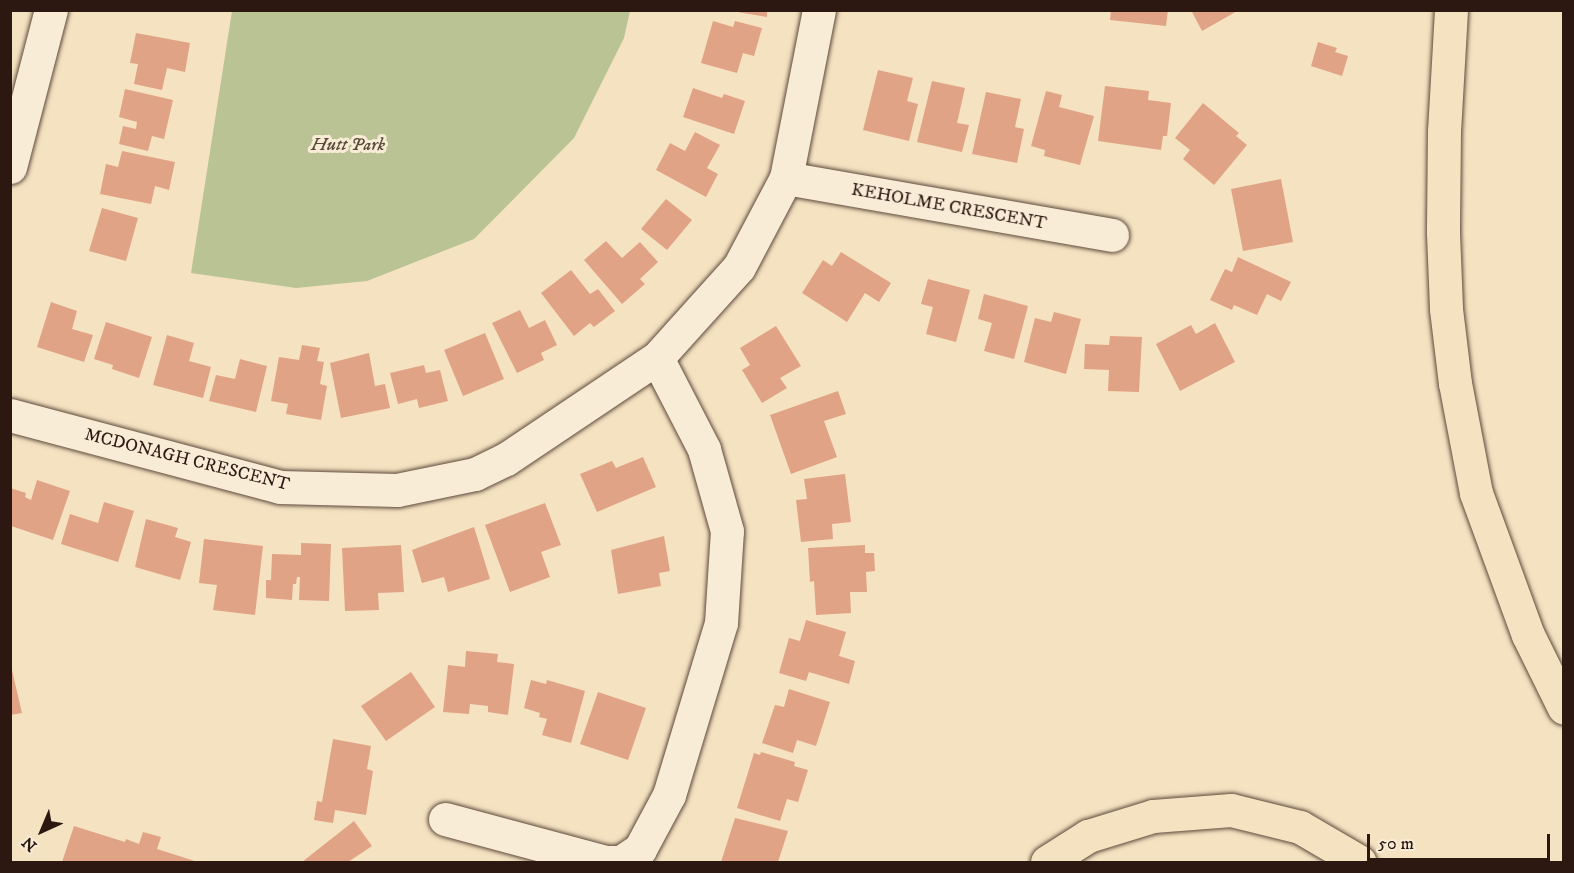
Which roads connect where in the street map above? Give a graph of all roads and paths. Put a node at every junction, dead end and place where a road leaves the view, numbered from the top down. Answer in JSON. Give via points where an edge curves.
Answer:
{"nodes":[{"id":1,"x":51,"y":10,"type":"edge"},
{"id":2,"x":819,"y":10,"type":"edge"},
{"id":3,"x":1451,"y":10,"type":"edge"},
{"id":4,"x":10,"y":166,"type":"edge"},
{"id":5,"x":786,"y":178,"type":"junction"},
{"id":6,"x":1112,"y":235,"type":"dead end"},
{"id":7,"x":657,"y":358,"type":"junction"},
{"id":8,"x":10,"y":415,"type":"edge"},
{"id":9,"x":1563,"y":708,"type":"edge"},
{"id":10,"x":445,"y":819,"type":"dead end"},
{"id":11,"x":1047,"y":862,"type":"edge"},
{"id":12,"x":1360,"y":862,"type":"edge"}],
"edges":[{"from":1,"to":4,"type":"street"},
{"from":2,"to":5,"type":"street","name":"MCDONAGH CRESCENT"},
{"from":3,"to":9,"type":"highway","via":[[1443,233],[1446,309],[1455,383],[1476,493],[1528,635]]},
{"from":5,"to":6,"type":"street","name":"KEHOLME CRESCENT"},
{"from":5,"to":7,"type":"street","name":"MCDONAGH CRESCENT","via":[[739,267]]},
{"from":7,"to":8,"type":"street","name":"MCDONAGH CRESCENT","via":[[506,459],[475,474],[397,489],[280,487]]},
{"from":7,"to":10,"type":"street","via":[[704,449],[727,531],[721,623],[669,795],[640,849],[621,862],[606,862]]},
{"from":11,"to":12,"type":"highway","via":[[1088,836],[1153,816],[1231,810],[1300,827]]}]}
